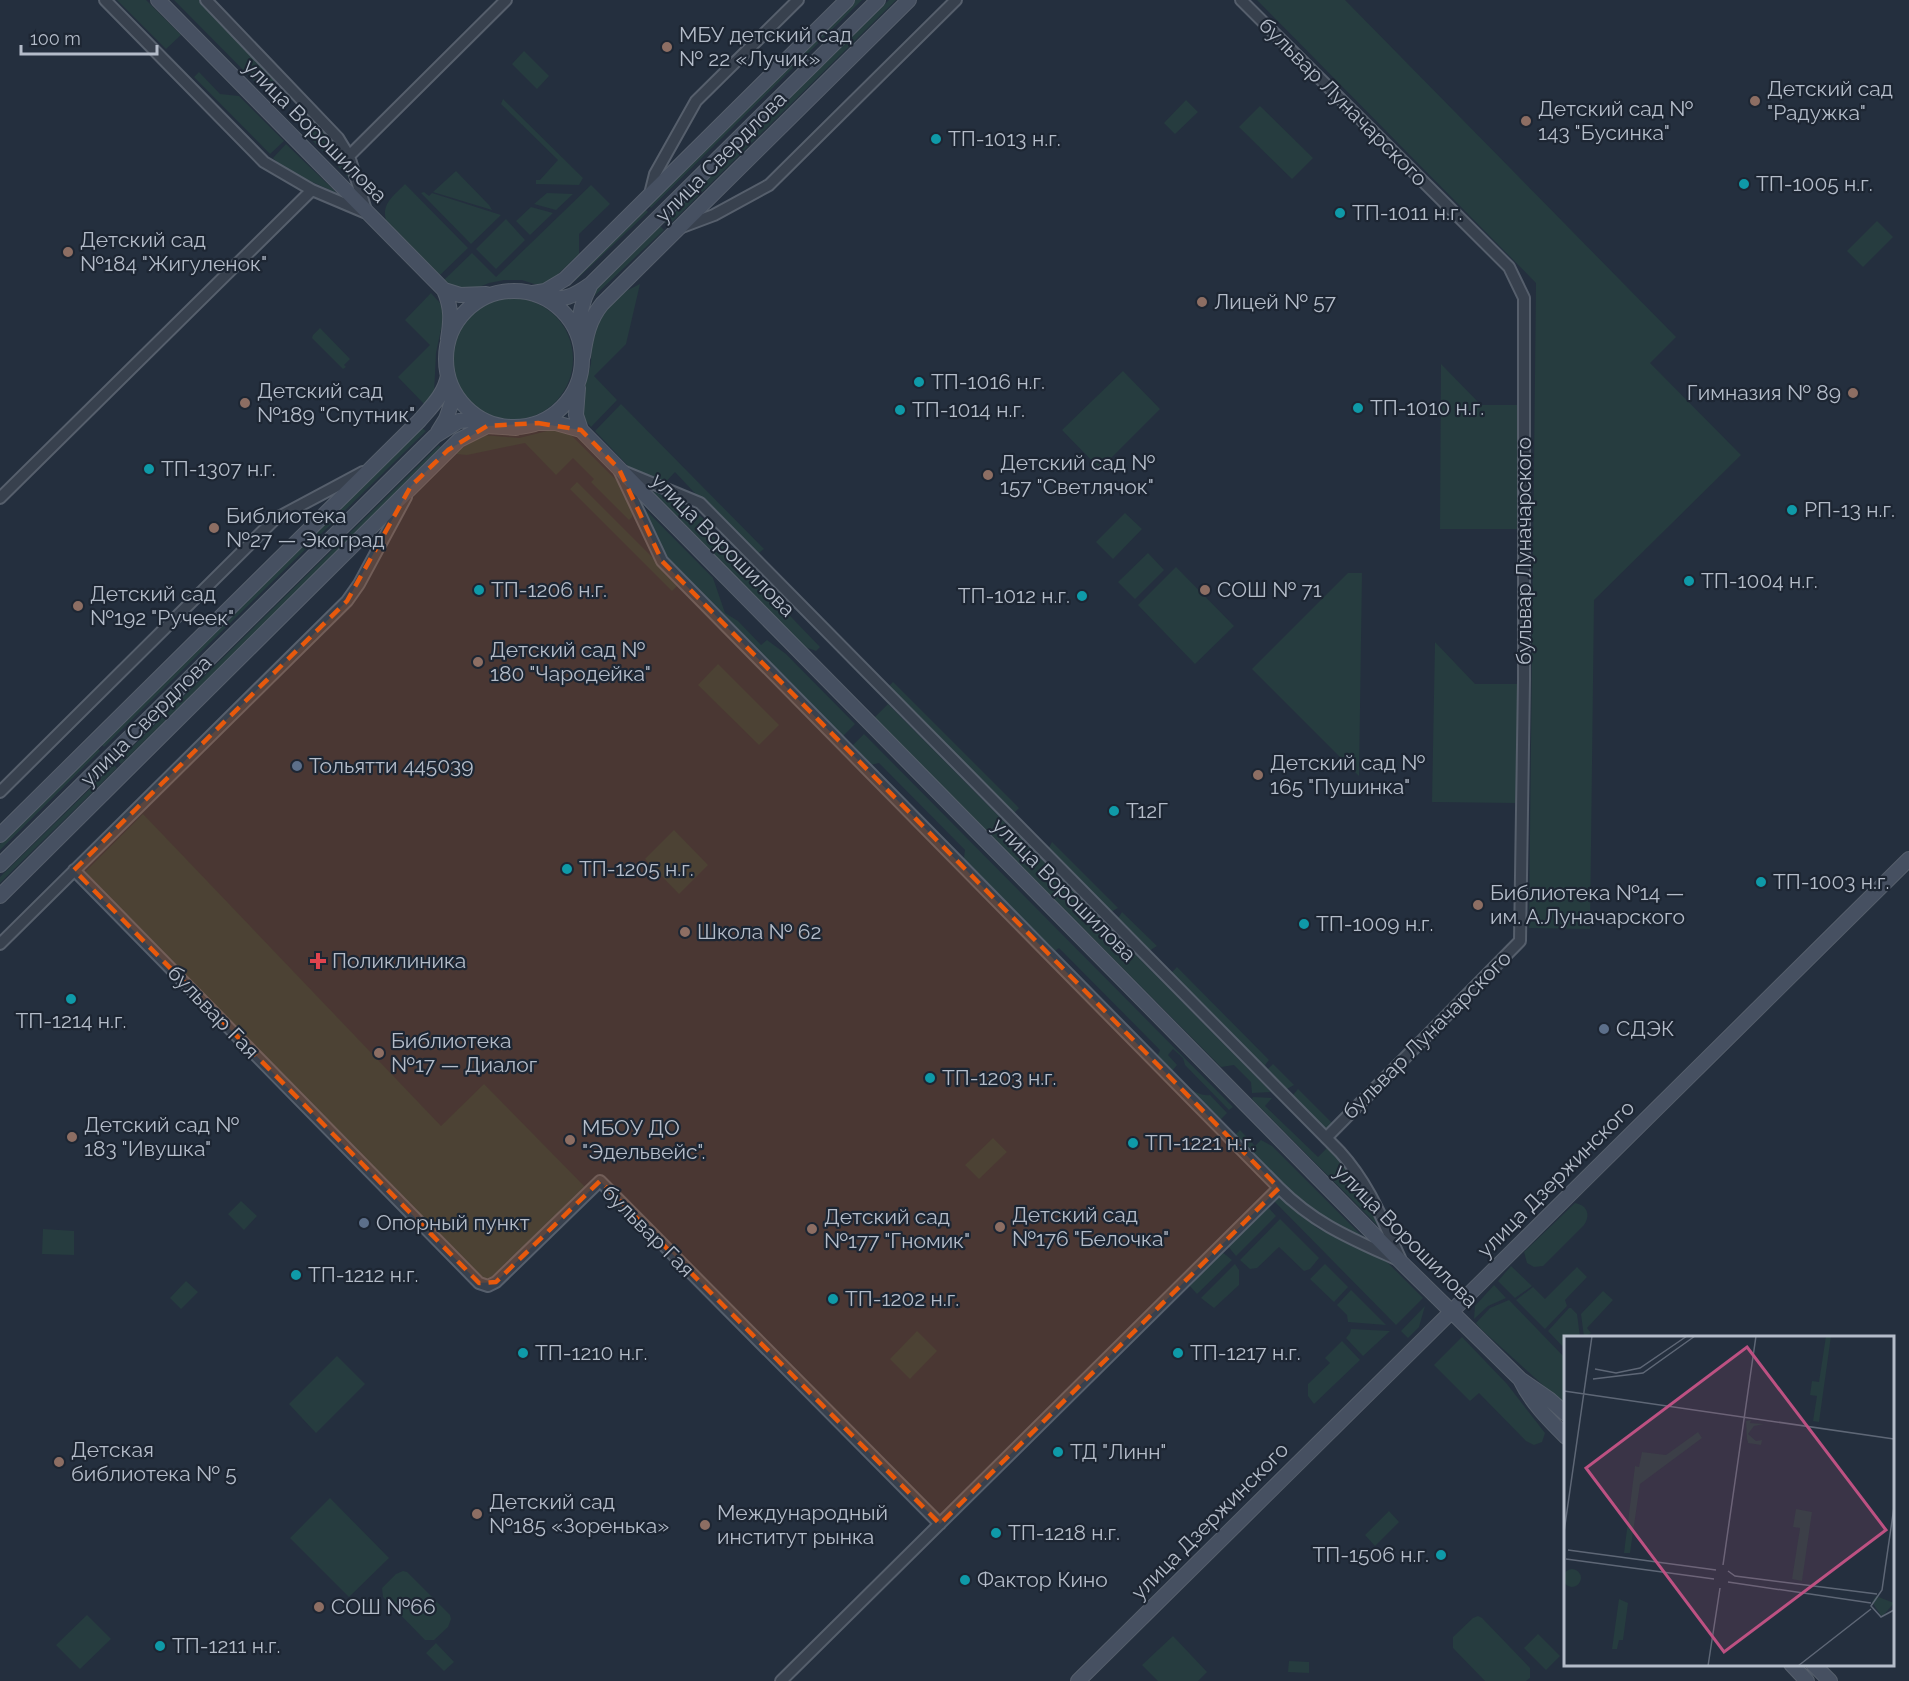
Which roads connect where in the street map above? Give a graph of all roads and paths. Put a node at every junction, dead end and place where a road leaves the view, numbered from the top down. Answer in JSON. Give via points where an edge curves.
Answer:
{"nodes":[{"id":1,"x":105,"y":0,"type":"edge"},
{"id":2,"x":158,"y":0,"type":"edge"},
{"id":3,"x":206,"y":0,"type":"edge"},
{"id":4,"x":506,"y":0,"type":"edge"},
{"id":5,"x":798,"y":0,"type":"edge"},
{"id":6,"x":847,"y":0,"type":"edge"},
{"id":7,"x":878,"y":0,"type":"edge"},
{"id":8,"x":909,"y":0,"type":"edge"},
{"id":9,"x":956,"y":0,"type":"edge"},
{"id":10,"x":1241,"y":0,"type":"edge"},
{"id":11,"x":349,"y":156,"type":"junction"},
{"id":12,"x":312,"y":190,"type":"junction"},
{"id":13,"x":649,"y":195,"type":"junction"},
{"id":14,"x":367,"y":213,"type":"junction"},
{"id":15,"x":679,"y":228,"type":"junction"},
{"id":16,"x":591,"y":284,"type":"junction"},
{"id":17,"x":444,"y":290,"type":"junction"},
{"id":18,"x":494,"y":293,"type":"junction"},
{"id":19,"x":538,"y":294,"type":"junction"},
{"id":20,"x":579,"y":337,"type":"junction"},
{"id":21,"x":448,"y":339,"type":"junction"},
{"id":22,"x":583,"y":356,"type":"junction"},
{"id":23,"x":447,"y":375,"type":"junction"},
{"id":24,"x":579,"y":381,"type":"junction"},
{"id":25,"x":454,"y":393,"type":"junction"},
{"id":26,"x":481,"y":419,"type":"junction"},
{"id":27,"x":538,"y":423,"type":"junction"},
{"id":28,"x":516,"y":428,"type":"junction"},
{"id":29,"x":581,"y":430,"type":"junction"},
{"id":30,"x":435,"y":436,"type":"junction"},
{"id":31,"x":374,"y":466,"type":"junction"},
{"id":32,"x":619,"y":469,"type":"junction"},
{"id":33,"x":411,"y":486,"type":"junction"},
{"id":34,"x":0,"y":498,"type":"edge"},
{"id":35,"x":0,"y":792,"type":"edge"},
{"id":36,"x":0,"y":835,"type":"edge"},
{"id":37,"x":1909,"y":859,"type":"edge"},
{"id":38,"x":0,"y":865,"type":"edge"},
{"id":39,"x":74,"y":870,"type":"junction"},
{"id":40,"x":0,"y":896,"type":"edge"},
{"id":41,"x":0,"y":944,"type":"edge"},
{"id":42,"x":1326,"y":1138,"type":"junction"},
{"id":43,"x":1279,"y":1188,"type":"junction"},
{"id":44,"x":1401,"y":1262,"type":"junction"},
{"id":45,"x":1452,"y":1311,"type":"junction"},
{"id":46,"x":1520,"y":1379,"type":"junction"},
{"id":47,"x":1564,"y":1412,"type":"edge"},
{"id":48,"x":1564,"y":1435,"type":"edge"},
{"id":49,"x":940,"y":1524,"type":"junction"},
{"id":50,"x":1792,"y":1666,"type":"edge"},
{"id":51,"x":1814,"y":1666,"type":"edge"},
{"id":52,"x":781,"y":1681,"type":"edge"},
{"id":53,"x":1078,"y":1681,"type":"edge"},
{"id":54,"x":1807,"y":1681,"type":"edge"},
{"id":55,"x":1830,"y":1681,"type":"edge"}],
"edges":[{"from":1,"to":12,"type":"street","via":[[264,162]]},
{"from":2,"to":14,"type":"main road","name":"улица Ворошилова"},
{"from":3,"to":11,"type":"street","via":[[330,127]]},
{"from":4,"to":11,"type":"street"},
{"from":5,"to":13,"type":"street","via":[[696,101],[655,174]]},
{"from":6,"to":13,"type":"main road","name":"улица Свердлова"},
{"from":7,"to":16,"type":"main road","name":"улица Свердлова"},
{"from":8,"to":15,"type":"main road","name":"улица Свердлова"},
{"from":9,"to":15,"type":"street","via":[[769,185],[714,215]]},
{"from":10,"to":42,"type":"street","name":"бульвар Луначарского","via":[[1509,267],[1524,298],[1520,941]]},
{"from":11,"to":14,"type":"street"},
{"from":12,"to":14,"type":"street"},
{"from":12,"to":34,"type":"street"},
{"from":13,"to":19,"type":"main road","name":"улица Свердлова","via":[[565,279]]},
{"from":14,"to":17,"type":"main road","name":"улица Ворошилова"},
{"from":15,"to":22,"type":"main road","name":"улица Свердлова","via":[[593,315]]},
{"from":16,"to":19,"type":"main road","name":"улица Свердлова","via":[[566,298]]},
{"from":16,"to":20,"type":"main road","name":"улица Свердлова","via":[[582,304]]},
{"from":17,"to":18,"type":"main road","via":[[471,296]]},
{"from":17,"to":21,"type":"main road","via":[[452,314]]},
{"from":18,"to":19,"type":"main road"},
{"from":18,"to":21,"type":"main road","via":[[464,312]]},
{"from":19,"to":20,"type":"main road","via":[[556,305]]},
{"from":20,"to":22,"type":"main road"},
{"from":21,"to":23,"type":"main road"},
{"from":22,"to":24,"type":"main road"},
{"from":23,"to":25,"type":"main road"},
{"from":23,"to":31,"type":"main road","name":"улица Свердлова","via":[[438,400]]},
{"from":24,"to":27,"type":"main road","via":[[560,410]]},
{"from":24,"to":29,"type":"main road","via":[[576,408]]},
{"from":25,"to":26,"type":"main road"},
{"from":25,"to":30,"type":"main road","name":"улица Свердлова","via":[[446,419]]},
{"from":26,"to":28,"type":"main road"},
{"from":26,"to":30,"type":"main road","name":"улица Свердлова","via":[[459,421]]},
{"from":27,"to":28,"type":"main road"},
{"from":27,"to":29,"type":"main road"},
{"from":28,"to":33,"type":"main road","name":"улица Свердлова","via":[[488,426],[471,432]]},
{"from":29,"to":32,"type":"main road","name":"улица Ворошилова"},
{"from":30,"to":38,"type":"main road","name":"улица Свердлова"},
{"from":31,"to":35,"type":"street","via":[[275,519]]},
{"from":31,"to":36,"type":"main road","name":"улица Свердлова"},
{"from":32,"to":42,"type":"street","via":[[700,503]]},
{"from":32,"to":43,"type":"street","via":[[662,561]]},
{"from":32,"to":44,"type":"main road","name":"улица Ворошилова"},
{"from":33,"to":39,"type":"street","via":[[347,601]]},
{"from":33,"to":40,"type":"main road","name":"улица Свердлова"},
{"from":37,"to":45,"type":"main road","name":"улица Дзержинского"},
{"from":39,"to":41,"type":"street"},
{"from":39,"to":49,"type":"street","name":"бульвар Гая","via":[[479,1283],[488,1286],[496,1282],[600,1181]]},
{"from":42,"to":44,"type":"street","via":[[1357,1170],[1371,1192]]},
{"from":43,"to":44,"type":"street","via":[[1319,1222]]},
{"from":43,"to":49,"type":"street"},
{"from":44,"to":45,"type":"main road","name":"улица Ворошилова"},
{"from":45,"to":46,"type":"main road","name":"улица Ворошилова"},
{"from":45,"to":53,"type":"main road","name":"улица Дзержинского"},
{"from":46,"to":47,"type":"main road","name":"улица Ворошилова"},
{"from":46,"to":48,"type":"main road","name":"улица Ворошилова","via":[[1533,1402]]},
{"from":49,"to":52,"type":"street"},
{"from":50,"to":54,"type":"main road"},
{"from":51,"to":55,"type":"main road"}]}
